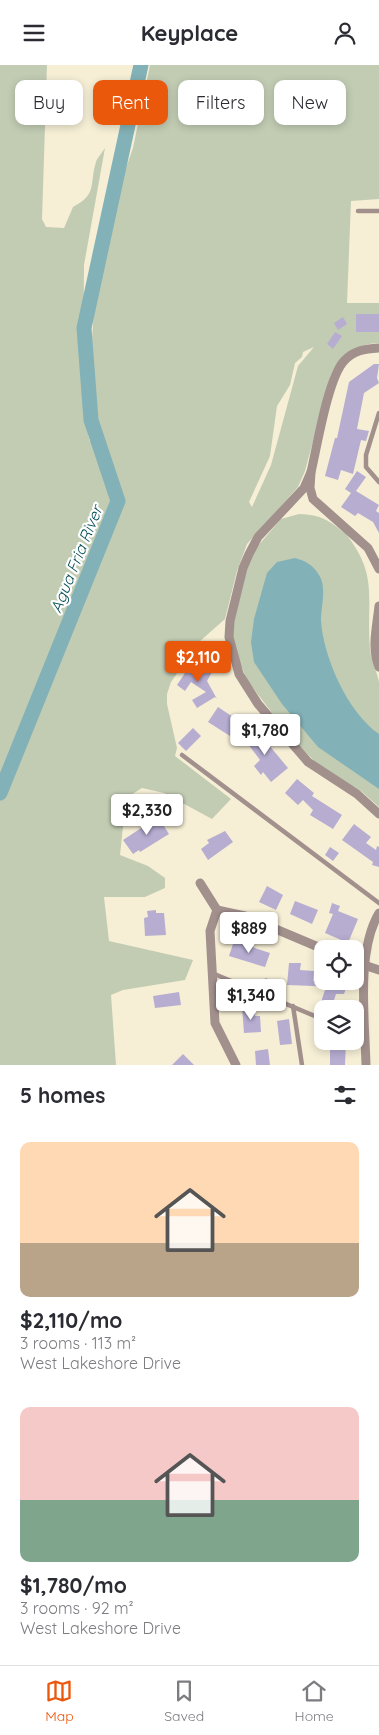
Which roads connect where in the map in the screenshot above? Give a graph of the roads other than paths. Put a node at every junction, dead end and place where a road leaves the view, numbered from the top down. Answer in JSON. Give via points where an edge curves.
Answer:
{"nodes":[{"id":1,"x":358,"y":211,"type":"dead end"},
{"id":2,"x":379,"y":211,"type":"edge"},
{"id":3,"x":379,"y":348,"type":"edge"},
{"id":4,"x":379,"y":413,"type":"edge"},
{"id":5,"x":311,"y":472,"type":"junction"},
{"id":6,"x":379,"y":482,"type":"edge"},
{"id":7,"x":379,"y":569,"type":"edge"},
{"id":8,"x":379,"y":606,"type":"edge"},
{"id":9,"x":379,"y":667,"type":"edge"},
{"id":10,"x":182,"y":755,"type":"dead end"},
{"id":11,"x":379,"y":814,"type":"edge"},
{"id":12,"x":200,"y":883,"type":"dead end"},
{"id":13,"x":379,"y":903,"type":"edge"},
{"id":14,"x":217,"y":910,"type":"junction"},
{"id":15,"x":379,"y":913,"type":"edge"},
{"id":16,"x":314,"y":945,"type":"edge"},
{"id":17,"x":364,"y":966,"type":"junction"},
{"id":18,"x":379,"y":970,"type":"edge"},
{"id":19,"x":211,"y":972,"type":"junction"},
{"id":20,"x":293,"y":1006,"type":"junction"},
{"id":21,"x":314,"y":1015,"type":"edge"},
{"id":22,"x":365,"y":1037,"type":"joint"},
{"id":23,"x":236,"y":1065,"type":"edge"},
{"id":24,"x":302,"y":1065,"type":"edge"},
{"id":25,"x":366,"y":1065,"type":"edge"}],
"edges":[{"from":1,"to":2,"type":"lane"},
{"from":3,"to":5,"type":"street","via":[[358,351],[345,360],[332,387]]},
{"from":4,"to":6,"type":"lane","via":[[366,455],[366,467]]},
{"from":5,"to":7,"type":"street","via":[[313,499],[368,548]]},
{"from":5,"to":11,"type":"street","via":[[304,488],[258,537],[249,554],[238,586],[229,637],[239,674],[258,704],[308,762],[357,794]]},
{"from":8,"to":9,"type":"street","via":[[375,635]]},
{"from":10,"to":13,"type":"lane"},
{"from":12,"to":14,"type":"street"},
{"from":14,"to":16,"type":"street","via":[[245,916]]},
{"from":14,"to":19,"type":"street","via":[[210,931]]},
{"from":15,"to":17,"type":"street"},
{"from":17,"to":18,"type":"street"},
{"from":17,"to":22,"type":"street"},
{"from":19,"to":20,"type":"lane"},
{"from":19,"to":23,"type":"street","via":[[215,1023]]},
{"from":20,"to":21,"type":"lane"},
{"from":20,"to":24,"type":"lane"},
{"from":22,"to":25,"type":"street"}]}
